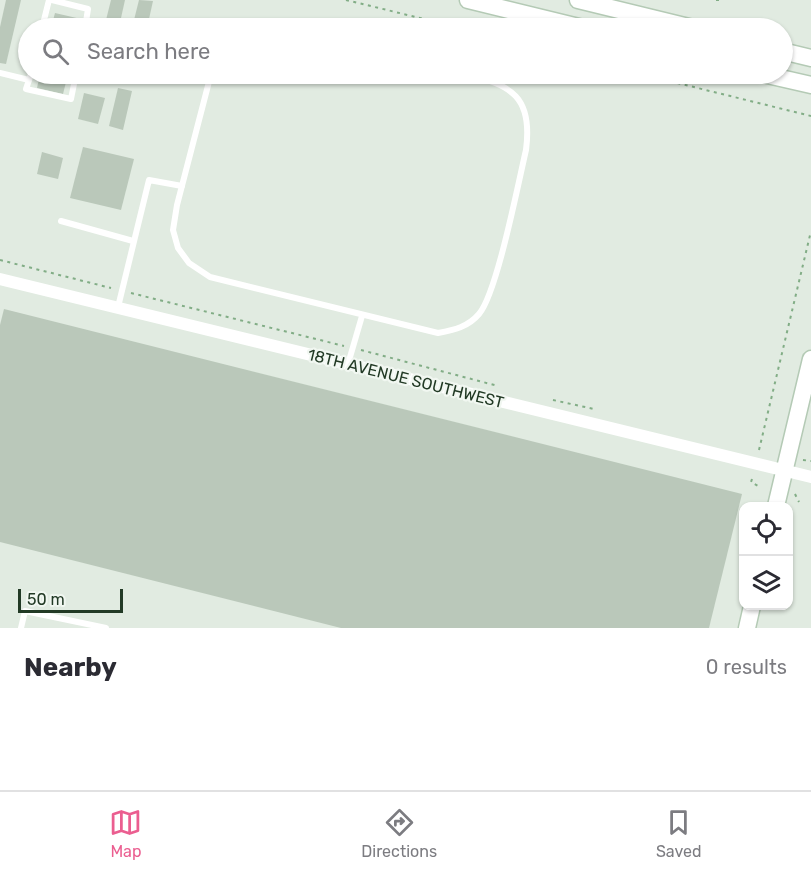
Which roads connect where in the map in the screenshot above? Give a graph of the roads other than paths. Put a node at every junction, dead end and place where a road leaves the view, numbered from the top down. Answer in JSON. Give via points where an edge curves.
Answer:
{"nodes":[{"id":1,"x":51,"y":0,"type":"edge"},
{"id":2,"x":468,"y":0,"type":"edge"},
{"id":3,"x":578,"y":0,"type":"edge"},
{"id":4,"x":45,"y":18,"type":"edge"},
{"id":5,"x":86,"y":18,"type":"edge"},
{"id":6,"x":542,"y":18,"type":"edge"},
{"id":7,"x":652,"y":18,"type":"edge"},
{"id":8,"x":793,"y":54,"type":"edge"},
{"id":9,"x":811,"y":58,"type":"edge"},
{"id":10,"x":0,"y":73,"type":"edge"},
{"id":11,"x":18,"y":75,"type":"edge"},
{"id":12,"x":793,"y":82,"type":"edge"},
{"id":13,"x":28,"y":84,"type":"edge"},
{"id":14,"x":74,"y":84,"type":"edge"},
{"id":15,"x":208,"y":84,"type":"edge"},
{"id":16,"x":502,"y":84,"type":"edge"},
{"id":17,"x":811,"y":86,"type":"edge"},
{"id":18,"x":182,"y":186,"type":"junction"},
{"id":19,"x":60,"y":221,"type":"dead end"},
{"id":20,"x":134,"y":241,"type":"junction"},
{"id":21,"x":0,"y":279,"type":"edge"},
{"id":22,"x":118,"y":308,"type":"junction"},
{"id":23,"x":362,"y":316,"type":"junction"},
{"id":24,"x":811,"y":359,"type":"edge"},
{"id":25,"x":348,"y":364,"type":"junction"},
{"id":26,"x":784,"y":470,"type":"junction"},
{"id":27,"x":811,"y":477,"type":"edge"},
{"id":28,"x":777,"y":502,"type":"edge"},
{"id":29,"x":751,"y":610,"type":"edge"},
{"id":30,"x":21,"y":628,"type":"edge"},
{"id":31,"x":106,"y":628,"type":"edge"},
{"id":32,"x":747,"y":628,"type":"edge"}],
"edges":[{"from":1,"to":4,"type":"lane"},
{"from":1,"to":5,"type":"lane","via":[[88,9]]},
{"from":2,"to":6,"type":"main road"},
{"from":3,"to":7,"type":"main road"},
{"from":8,"to":9,"type":"main road"},
{"from":10,"to":11,"type":"lane"},
{"from":12,"to":17,"type":"main road"},
{"from":13,"to":14,"type":"lane","via":[[26,89],[70,99]]},
{"from":15,"to":18,"type":"lane"},
{"from":16,"to":23,"type":"lane","via":[[519,100],[529,129],[489,300],[470,323],[438,333]]},
{"from":18,"to":20,"type":"lane","via":[[149,180]]},
{"from":18,"to":23,"type":"lane","via":[[173,230],[178,248],[198,271]]},
{"from":19,"to":20,"type":"lane"},
{"from":20,"to":22,"type":"lane"},
{"from":21,"to":22,"type":"street","name":"18TH AVENUE SOUTHWEST"},
{"from":22,"to":25,"type":"street","name":"18TH AVENUE SOUTHWEST"},
{"from":23,"to":25,"type":"lane"},
{"from":24,"to":26,"type":"main road"},
{"from":25,"to":26,"type":"street","name":"18TH AVENUE SOUTHWEST"},
{"from":26,"to":27,"type":"street","name":"18TH AVENUE SOUTHWEST"},
{"from":26,"to":28,"type":"main road"},
{"from":29,"to":32,"type":"main road"},
{"from":30,"to":31,"type":"lane","via":[[25,611]]}]}
